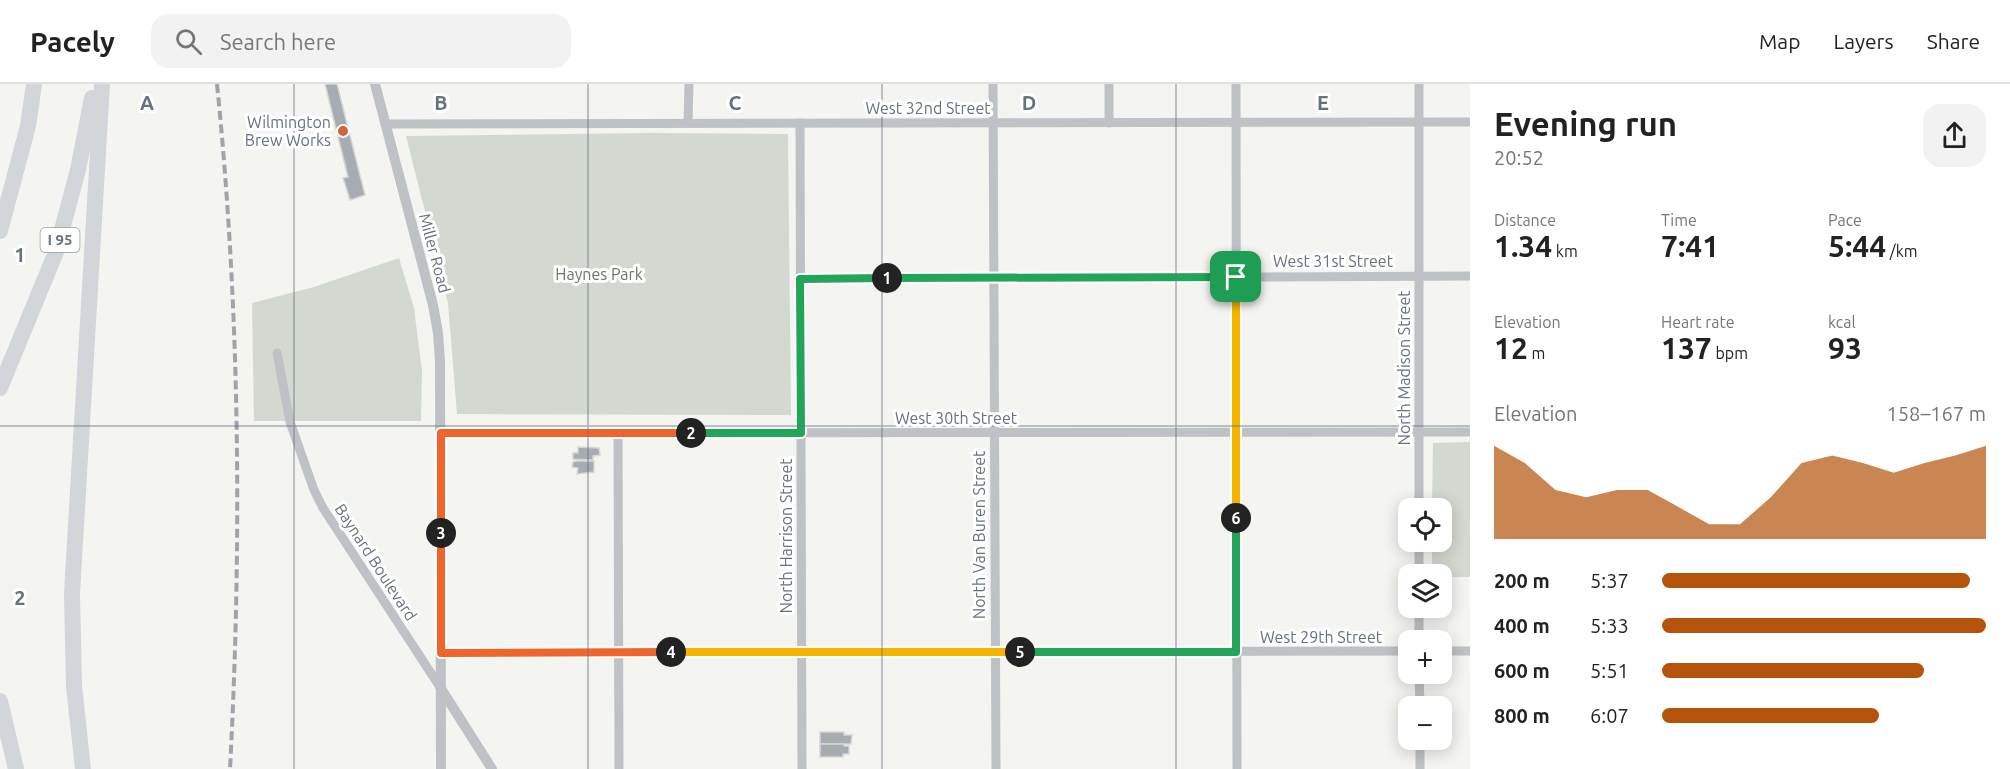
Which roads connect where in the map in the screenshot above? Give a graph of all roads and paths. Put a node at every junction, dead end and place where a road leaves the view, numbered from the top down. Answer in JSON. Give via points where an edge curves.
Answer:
{"nodes":[{"id":1,"x":34,"y":84,"type":"edge"},
{"id":2,"x":95,"y":84,"type":"edge"},
{"id":3,"x":102,"y":84,"type":"edge"},
{"id":4,"x":375,"y":84,"type":"edge"},
{"id":5,"x":689,"y":84,"type":"edge"},
{"id":6,"x":993,"y":84,"type":"edge"},
{"id":7,"x":1109,"y":84,"type":"edge"},
{"id":8,"x":1236,"y":84,"type":"edge"},
{"id":9,"x":1419,"y":84,"type":"edge"},
{"id":10,"x":1236,"y":122,"type":"junction"},
{"id":11,"x":1419,"y":122,"type":"junction"},
{"id":12,"x":1470,"y":122,"type":"edge"},
{"id":13,"x":688,"y":123,"type":"junction"},
{"id":14,"x":800,"y":123,"type":"junction"},
{"id":15,"x":993,"y":123,"type":"junction"},
{"id":16,"x":1109,"y":123,"type":"junction"},
{"id":17,"x":385,"y":124,"type":"junction"},
{"id":18,"x":0,"y":231,"type":"edge"},
{"id":19,"x":1419,"y":276,"type":"junction"},
{"id":20,"x":1470,"y":276,"type":"edge"},
{"id":21,"x":1236,"y":277,"type":"junction"},
{"id":22,"x":993,"y":278,"type":"junction"},
{"id":23,"x":800,"y":279,"type":"junction"},
{"id":24,"x":277,"y":353,"type":"dead end"},
{"id":25,"x":0,"y":388,"type":"edge"},
{"id":26,"x":994,"y":432,"type":"junction"},
{"id":27,"x":1236,"y":432,"type":"junction"},
{"id":28,"x":1419,"y":432,"type":"junction"},
{"id":29,"x":1470,"y":432,"type":"edge"},
{"id":30,"x":441,"y":433,"type":"junction"},
{"id":31,"x":618,"y":433,"type":"junction"},
{"id":32,"x":801,"y":433,"type":"junction"},
{"id":33,"x":1419,"y":498,"type":"edge"},
{"id":34,"x":1398,"y":651,"type":"edge"},
{"id":35,"x":1452,"y":651,"type":"edge"},
{"id":36,"x":1470,"y":651,"type":"edge"},
{"id":37,"x":620,"y":652,"type":"junction"},
{"id":38,"x":801,"y":652,"type":"junction"},
{"id":39,"x":995,"y":652,"type":"junction"},
{"id":40,"x":1236,"y":652,"type":"junction"},
{"id":41,"x":441,"y":653,"type":"junction"},
{"id":42,"x":440,"y":687,"type":"junction"},
{"id":43,"x":0,"y":701,"type":"edge"},
{"id":44,"x":1420,"y":750,"type":"edge"},
{"id":45,"x":16,"y":769,"type":"edge"},
{"id":46,"x":82,"y":769,"type":"edge"},
{"id":47,"x":441,"y":769,"type":"edge"},
{"id":48,"x":492,"y":769,"type":"edge"},
{"id":49,"x":619,"y":769,"type":"edge"},
{"id":50,"x":802,"y":769,"type":"edge"},
{"id":51,"x":996,"y":769,"type":"edge"},
{"id":52,"x":1237,"y":769,"type":"edge"},
{"id":53,"x":1420,"y":769,"type":"edge"}],
"edges":[{"from":1,"to":18,"type":"highway","via":[[28,126]]},
{"from":2,"to":25,"type":"highway","number":"I 95","via":[[56,252]]},
{"from":3,"to":46,"type":"highway","via":[[72,593],[74,686]]},
{"from":4,"to":17,"type":"street","name":"Miller Road"},
{"from":5,"to":13,"type":"street"},
{"from":6,"to":15,"type":"street","name":"North Van Buren Street"},
{"from":7,"to":16,"type":"street"},
{"from":8,"to":10,"type":"street"},
{"from":9,"to":11,"type":"street","name":"North Madison Street"},
{"from":10,"to":11,"type":"street","name":"West 32nd Street"},
{"from":10,"to":16,"type":"street","name":"West 32nd Street"},
{"from":10,"to":21,"type":"street"},
{"from":11,"to":12,"type":"street","name":"West 32nd Street"},
{"from":11,"to":19,"type":"street","name":"North Madison Street"},
{"from":13,"to":14,"type":"street","name":"West 32nd Street"},
{"from":13,"to":17,"type":"street","name":"West 32nd Street"},
{"from":14,"to":15,"type":"street","name":"West 32nd Street"},
{"from":14,"to":23,"type":"street","name":"North Harrison Street"},
{"from":15,"to":16,"type":"street","name":"West 32nd Street"},
{"from":15,"to":22,"type":"street","name":"North Van Buren Street"},
{"from":17,"to":30,"type":"street","name":"Miller Road","via":[[436,318]]},
{"from":19,"to":20,"type":"street","name":"West 31st Street"},
{"from":19,"to":21,"type":"street","name":"West 31st Street"},
{"from":19,"to":28,"type":"street","name":"North Madison Street"},
{"from":21,"to":22,"type":"street","name":"West 31st Street"},
{"from":21,"to":27,"type":"street"},
{"from":22,"to":23,"type":"street","name":"West 31st Street"},
{"from":22,"to":26,"type":"street","name":"North Van Buren Street"},
{"from":23,"to":32,"type":"street","name":"North Harrison Street"},
{"from":24,"to":42,"type":"street","name":"Baynard Boulevard","via":[[290,422],[314,490]]},
{"from":26,"to":27,"type":"street","name":"West 30th Street"},
{"from":26,"to":32,"type":"street","name":"West 30th Street"},
{"from":26,"to":39,"type":"street","name":"North Van Buren Street"},
{"from":27,"to":28,"type":"street","name":"West 30th Street"},
{"from":27,"to":40,"type":"street"},
{"from":28,"to":29,"type":"street","name":"West 30th Street"},
{"from":28,"to":33,"type":"street","name":"North Madison Street"},
{"from":30,"to":31,"type":"street","name":"West 30th Street"},
{"from":30,"to":41,"type":"street","name":"Miller Road"},
{"from":31,"to":32,"type":"street","name":"West 30th Street"},
{"from":31,"to":37,"type":"street"},
{"from":32,"to":38,"type":"street","name":"North Harrison Street"},
{"from":34,"to":40,"type":"street","name":"West 29th Street"},
{"from":35,"to":36,"type":"street"},
{"from":37,"to":38,"type":"street","name":"West 29th Street"},
{"from":37,"to":41,"type":"street","name":"West 29th Street"},
{"from":37,"to":49,"type":"street"},
{"from":38,"to":39,"type":"street","name":"West 29th Street"},
{"from":38,"to":50,"type":"street","name":"North Harrison Street"},
{"from":39,"to":40,"type":"street","name":"West 29th Street"},
{"from":39,"to":51,"type":"street","name":"North Van Buren Street"},
{"from":40,"to":52,"type":"street"},
{"from":41,"to":42,"type":"street","name":"Miller Road"},
{"from":42,"to":47,"type":"street","name":"Miller Road"},
{"from":42,"to":48,"type":"street","name":"Baynard Boulevard"},
{"from":43,"to":45,"type":"highway"},
{"from":44,"to":53,"type":"street"}]}
